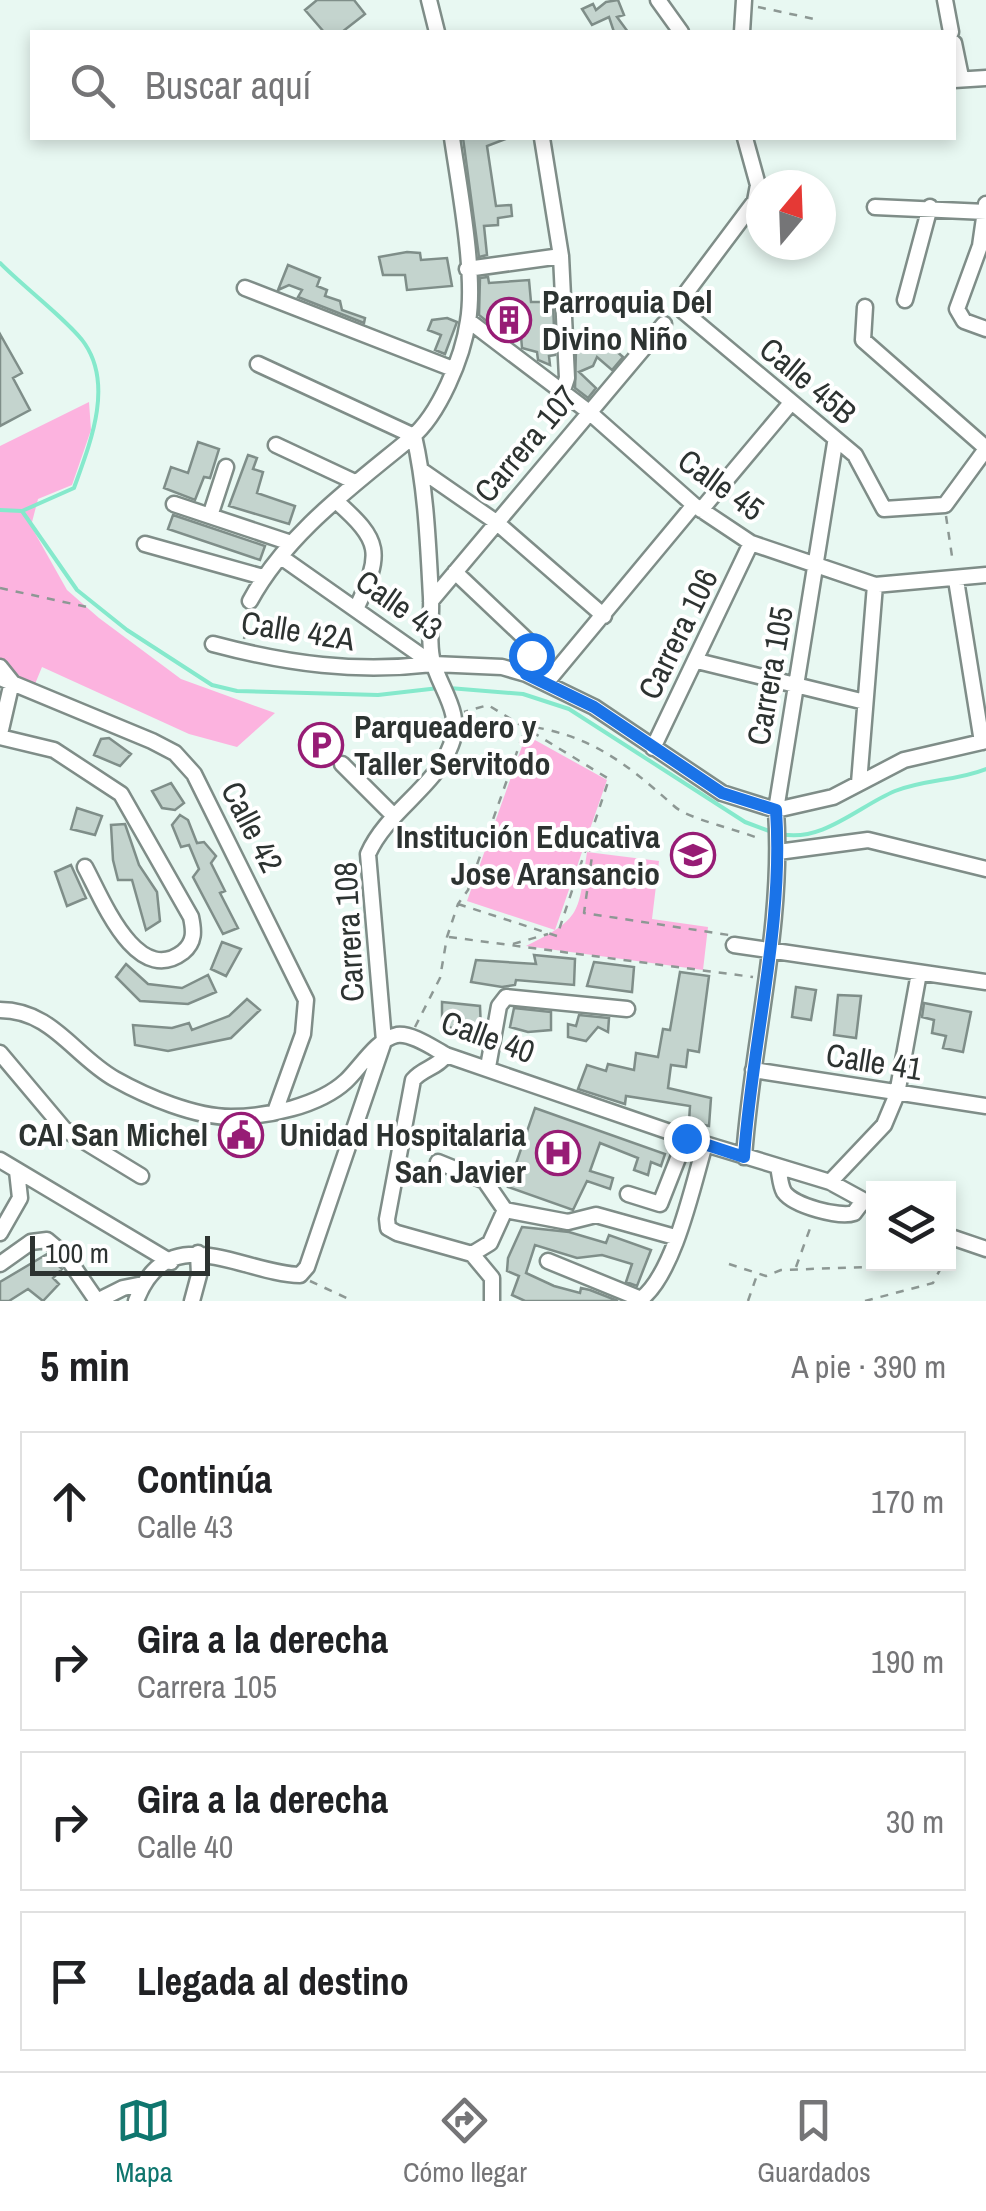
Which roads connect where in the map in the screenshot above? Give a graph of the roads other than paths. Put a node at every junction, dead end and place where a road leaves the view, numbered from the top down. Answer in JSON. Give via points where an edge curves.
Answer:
{"nodes":[{"id":1,"x":429,"y":0,"type":"edge"},
{"id":2,"x":658,"y":0,"type":"edge"},
{"id":3,"x":945,"y":0,"type":"edge"},
{"id":4,"x":745,"y":3,"type":"edge"},
{"id":5,"x":436,"y":30,"type":"edge"},
{"id":6,"x":679,"y":30,"type":"edge"},
{"id":7,"x":742,"y":30,"type":"edge"},
{"id":8,"x":952,"y":30,"type":"edge"},
{"id":9,"x":957,"y":78,"type":"edge"},
{"id":10,"x":986,"y":78,"type":"edge"},
{"id":11,"x":452,"y":140,"type":"edge"},
{"id":12,"x":542,"y":140,"type":"edge"},
{"id":13,"x":746,"y":140,"type":"edge"},
{"id":14,"x":875,"y":207,"type":"dead end"},
{"id":15,"x":930,"y":207,"type":"junction"},
{"id":16,"x":985,"y":209,"type":"edge"},
{"id":17,"x":561,"y":256,"type":"junction"},
{"id":18,"x":467,"y":269,"type":"junction"},
{"id":19,"x":245,"y":288,"type":"dead end"},
{"id":20,"x":905,"y":300,"type":"dead end"},
{"id":21,"x":865,"y":307,"type":"dead end"},
{"id":22,"x":469,"y":321,"type":"junction"},
{"id":23,"x":664,"y":324,"type":"dead end"},
{"id":24,"x":986,"y":328,"type":"edge"},
{"id":25,"x":258,"y":364,"type":"dead end"},
{"id":26,"x":452,"y":369,"type":"junction"},
{"id":27,"x":562,"y":393,"type":"junction"},
{"id":28,"x":790,"y":404,"type":"junction"},
{"id":29,"x":589,"y":412,"type":"junction"},
{"id":30,"x":408,"y":440,"type":"junction"},
{"id":31,"x":836,"y":443,"type":"junction"},
{"id":32,"x":276,"y":446,"type":"dead end"},
{"id":33,"x":986,"y":448,"type":"edge"},
{"id":34,"x":226,"y":466,"type":"dead end"},
{"id":35,"x":422,"y":470,"type":"junction"},
{"id":36,"x":355,"y":482,"type":"junction"},
{"id":37,"x":336,"y":501,"type":"junction"},
{"id":38,"x":174,"y":504,"type":"dead end"},
{"id":39,"x":698,"y":508,"type":"junction"},
{"id":40,"x":210,"y":516,"type":"junction"},
{"id":41,"x":496,"y":522,"type":"junction"},
{"id":42,"x":751,"y":543,"type":"junction"},
{"id":43,"x":145,"y":544,"type":"dead end"},
{"id":44,"x":292,"y":544,"type":"junction"},
{"id":45,"x":281,"y":557,"type":"junction"},
{"id":46,"x":817,"y":565,"type":"junction"},
{"id":47,"x":455,"y":572,"type":"junction"},
{"id":48,"x":986,"y":576,"type":"edge"},
{"id":49,"x":264,"y":577,"type":"junction"},
{"id":50,"x":956,"y":580,"type":"junction"},
{"id":51,"x":875,"y":585,"type":"junction"},
{"id":52,"x":431,"y":600,"type":"junction"},
{"id":53,"x":250,"y":601,"type":"road end"},
{"id":54,"x":356,"y":608,"type":"junction"},
{"id":55,"x":604,"y":616,"type":"junction"},
{"id":56,"x":213,"y":644,"type":"dead end"},
{"id":57,"x":697,"y":661,"type":"junction"},
{"id":58,"x":433,"y":664,"type":"junction"},
{"id":59,"x":0,"y":667,"type":"edge"},
{"id":60,"x":526,"y":674,"type":"junction"},
{"id":61,"x":6,"y":680,"type":"edge"},
{"id":62,"x":546,"y":683,"type":"junction"},
{"id":63,"x":794,"y":685,"type":"junction"},
{"id":64,"x":865,"y":702,"type":"junction"},
{"id":65,"x":0,"y":735,"type":"edge"},
{"id":66,"x":984,"y":741,"type":"edge"},
{"id":67,"x":653,"y":748,"type":"junction"},
{"id":68,"x":342,"y":764,"type":"dead end"},
{"id":69,"x":859,"y":783,"type":"junction"},
{"id":70,"x":776,"y":810,"type":"junction"},
{"id":71,"x":392,"y":814,"type":"junction"},
{"id":72,"x":778,"y":852,"type":"junction"},
{"id":73,"x":86,"y":867,"type":"dead end"},
{"id":74,"x":986,"y":869,"type":"edge"},
{"id":75,"x":734,"y":940,"type":"road end"},
{"id":76,"x":770,"y":951,"type":"junction"},
{"id":77,"x":919,"y":973,"type":"junction"},
{"id":78,"x":986,"y":982,"type":"edge"},
{"id":79,"x":627,"y":1009,"type":"dead end"},
{"id":80,"x":0,"y":1010,"type":"edge"},
{"id":81,"x":384,"y":1041,"type":"junction"},
{"id":82,"x":0,"y":1053,"type":"edge"},
{"id":83,"x":446,"y":1055,"type":"junction"},
{"id":84,"x":488,"y":1068,"type":"junction"},
{"id":85,"x":753,"y":1070,"type":"junction"},
{"id":86,"x":898,"y":1094,"type":"junction"},
{"id":87,"x":986,"y":1106,"type":"edge"},
{"id":88,"x":276,"y":1109,"type":"junction"},
{"id":89,"x":686,"y":1138,"type":"junction"},
{"id":90,"x":705,"y":1144,"type":"junction"},
{"id":91,"x":744,"y":1157,"type":"junction"},
{"id":92,"x":0,"y":1160,"type":"edge"},
{"id":93,"x":438,"y":1162,"type":"dead end"},
{"id":94,"x":778,"y":1167,"type":"junction"},
{"id":95,"x":17,"y":1171,"type":"junction"},
{"id":96,"x":140,"y":1176,"type":"dead end"},
{"id":97,"x":830,"y":1182,"type":"junction"},
{"id":98,"x":628,"y":1194,"type":"dead end"},
{"id":99,"x":866,"y":1203,"type":"edge"},
{"id":100,"x":866,"y":1205,"type":"edge"},
{"id":101,"x":506,"y":1210,"type":"junction"},
{"id":102,"x":0,"y":1233,"type":"edge"},
{"id":103,"x":675,"y":1237,"type":"junction"},
{"id":104,"x":956,"y":1239,"type":"edge"},
{"id":105,"x":986,"y":1249,"type":"edge"},
{"id":106,"x":198,"y":1253,"type":"junction"},
{"id":107,"x":472,"y":1254,"type":"junction"},
{"id":108,"x":548,"y":1260,"type":"dead end"},
{"id":109,"x":171,"y":1262,"type":"junction"},
{"id":110,"x":0,"y":1264,"type":"edge"},
{"id":111,"x":142,"y":1284,"type":"junction"},
{"id":112,"x":97,"y":1301,"type":"edge"},
{"id":113,"x":136,"y":1301,"type":"edge"},
{"id":114,"x":192,"y":1301,"type":"edge"},
{"id":115,"x":492,"y":1301,"type":"edge"}],
"edges":[{"from":1,"to":5,"type":"street"},
{"from":2,"to":6,"type":"street"},
{"from":3,"to":8,"type":"street"},
{"from":4,"to":7,"type":"street"},
{"from":9,"to":10,"type":"street"},
{"from":11,"to":18,"type":"street"},
{"from":12,"to":17,"type":"street"},
{"from":13,"to":28,"type":"street","name":"Calle 45B","via":[[758,186],[755,201],[680,305]]},
{"from":14,"to":15,"type":"street"},
{"from":15,"to":16,"type":"street"},
{"from":15,"to":20,"type":"street"},
{"from":16,"to":24,"type":"street","via":[[980,246],[957,309],[964,321]]},
{"from":17,"to":18,"type":"street"},
{"from":17,"to":27,"type":"street","via":[[568,378]]},
{"from":18,"to":22,"type":"street"},
{"from":19,"to":26,"type":"street"},
{"from":21,"to":33,"type":"street","via":[[863,340]]},
{"from":22,"to":26,"type":"street"},
{"from":22,"to":27,"type":"street","name":"Calle 45"},
{"from":23,"to":29,"type":"street","name":"Carrera 107"},
{"from":25,"to":30,"type":"street"},
{"from":26,"to":30,"type":"street"},
{"from":27,"to":29,"type":"street","name":"Calle 45"},
{"from":28,"to":31,"type":"street","name":"Calle 45B"},
{"from":28,"to":39,"type":"street"},
{"from":29,"to":39,"type":"street","name":"Calle 45"},
{"from":29,"to":41,"type":"street","name":"Carrera 107"},
{"from":30,"to":35,"type":"street"},
{"from":30,"to":36,"type":"street"},
{"from":31,"to":33,"type":"street","name":"Calle 45B","via":[[856,455],[884,509],[944,505]]},
{"from":31,"to":46,"type":"street","name":"Carrera 105"},
{"from":32,"to":36,"type":"street"},
{"from":34,"to":40,"type":"street"},
{"from":35,"to":41,"type":"street"},
{"from":35,"to":52,"type":"street"},
{"from":36,"to":37,"type":"street"},
{"from":37,"to":44,"type":"street"},
{"from":37,"to":54,"type":"street","via":[[371,532],[376,545]]},
{"from":38,"to":40,"type":"street"},
{"from":39,"to":42,"type":"street","name":"Calle 45"},
{"from":39,"to":55,"type":"street"},
{"from":40,"to":44,"type":"street"},
{"from":41,"to":47,"type":"street","name":"Carrera 107"},
{"from":41,"to":55,"type":"street"},
{"from":42,"to":46,"type":"street","name":"Calle 45"},
{"from":42,"to":57,"type":"street","name":"Carrera 106"},
{"from":43,"to":49,"type":"street"},
{"from":44,"to":45,"type":"street"},
{"from":45,"to":49,"type":"street"},
{"from":45,"to":54,"type":"street","name":"Calle 43"},
{"from":46,"to":51,"type":"street","name":"Calle 45"},
{"from":46,"to":63,"type":"street","name":"Carrera 105"},
{"from":47,"to":52,"type":"street","name":"Carrera 107"},
{"from":47,"to":60,"type":"street","via":[[531,644]]},
{"from":48,"to":50,"type":"street","name":"Calle 45"},
{"from":49,"to":53,"type":"street"},
{"from":50,"to":51,"type":"street","name":"Calle 45"},
{"from":50,"to":66,"type":"street"},
{"from":51,"to":64,"type":"street"},
{"from":52,"to":58,"type":"street"},
{"from":54,"to":58,"type":"street","name":"Calle 43"},
{"from":55,"to":62,"type":"street"},
{"from":56,"to":58,"type":"street","name":"Calle 42A","via":[[359,670]]},
{"from":57,"to":63,"type":"street"},
{"from":57,"to":67,"type":"street","name":"Carrera 106"},
{"from":58,"to":60,"type":"street","name":"Calle 43"},
{"from":58,"to":71,"type":"street","name":"Carrera 108","via":[[445,682],[453,741]]},
{"from":59,"to":61,"type":"street"},
{"from":60,"to":62,"type":"street","name":"Calle 43"},
{"from":61,"to":65,"type":"street"},
{"from":61,"to":88,"type":"street","name":"Calle 42","via":[[152,741],[194,774],[306,1000],[303,1034]]},
{"from":62,"to":67,"type":"street","name":"Calle 43"},
{"from":63,"to":64,"type":"street"},
{"from":63,"to":70,"type":"street","name":"Carrera 105"},
{"from":64,"to":69,"type":"street"},
{"from":65,"to":73,"type":"street","via":[[54,750],[121,794],[191,917],[195,932],[188,948],[157,959],[138,952]]},
{"from":66,"to":69,"type":"street","via":[[904,760]]},
{"from":67,"to":70,"type":"street","name":"Calle 43","via":[[722,793]]},
{"from":68,"to":71,"type":"street"},
{"from":69,"to":70,"type":"street","via":[[809,806]]},
{"from":70,"to":72,"type":"street","name":"Carrera 105"},
{"from":71,"to":81,"type":"street","name":"Carrera 108","via":[[368,854]]},
{"from":72,"to":74,"type":"street","via":[[868,840]]},
{"from":72,"to":76,"type":"street","name":"Carrera 105"},
{"from":75,"to":76,"type":"street"},
{"from":76,"to":77,"type":"street"},
{"from":76,"to":85,"type":"street","name":"Carrera 105"},
{"from":77,"to":78,"type":"street"},
{"from":77,"to":86,"type":"street"},
{"from":79,"to":84,"type":"street","via":[[506,997]]},
{"from":80,"to":88,"type":"street","via":[[44,1021],[116,1080],[199,1113],[260,1116]]},
{"from":81,"to":83,"type":"street","name":"Calle 40","via":[[410,1037]]},
{"from":81,"to":88,"type":"street","via":[[324,1097]]},
{"from":81,"to":106,"type":"street","name":"Carrera 108","via":[[300,1276]]},
{"from":82,"to":96,"type":"street","via":[[64,1128]]},
{"from":83,"to":84,"type":"street","name":"Calle 40"},
{"from":83,"to":107,"type":"street","via":[[413,1080],[386,1219],[397,1232]]},
{"from":84,"to":89,"type":"street","name":"Calle 40"},
{"from":85,"to":86,"type":"street","name":"Calle 41"},
{"from":85,"to":91,"type":"street","name":"Carrera 105"},
{"from":86,"to":87,"type":"street","name":"Calle 41"},
{"from":86,"to":97,"type":"street","via":[[884,1125]]},
{"from":89,"to":90,"type":"street","name":"Calle 40"},
{"from":89,"to":98,"type":"street","via":[[660,1204]]},
{"from":90,"to":91,"type":"street","name":"Calle 40"},
{"from":90,"to":103,"type":"street"},
{"from":91,"to":94,"type":"street","name":"Calle 40"},
{"from":92,"to":95,"type":"street"},
{"from":93,"to":101,"type":"street","via":[[485,1180]]},
{"from":94,"to":97,"type":"street","name":"Calle 40"},
{"from":94,"to":100,"type":"street","via":[[785,1193],[817,1207],[848,1216]]},
{"from":95,"to":102,"type":"street","via":[[20,1198]]},
{"from":95,"to":109,"type":"street"},
{"from":97,"to":99,"type":"street","name":"Calle 40"},
{"from":101,"to":103,"type":"street","via":[[568,1222],[596,1215]]},
{"from":101,"to":107,"type":"street","via":[[490,1244]]},
{"from":103,"to":108,"type":"street","via":[[642,1299]]},
{"from":104,"to":105,"type":"street"},
{"from":106,"to":109,"type":"street"},
{"from":106,"to":114,"type":"street"},
{"from":107,"to":115,"type":"street","via":[[492,1278]]},
{"from":109,"to":111,"type":"street"},
{"from":110,"to":112,"type":"street","via":[[31,1242],[47,1240]]},
{"from":111,"to":112,"type":"street"},
{"from":111,"to":113,"type":"street"}]}
